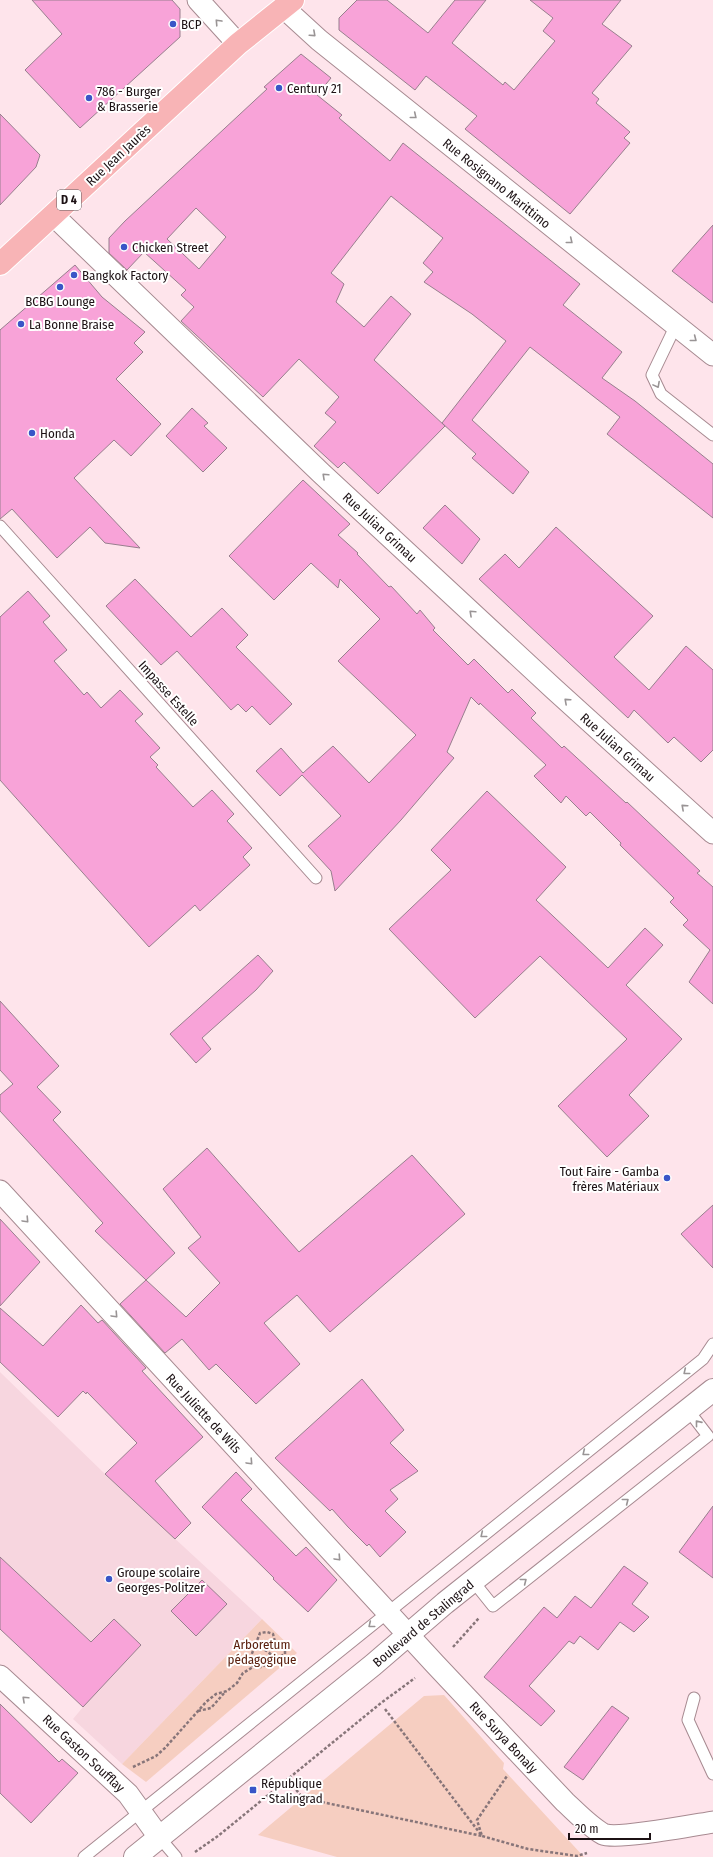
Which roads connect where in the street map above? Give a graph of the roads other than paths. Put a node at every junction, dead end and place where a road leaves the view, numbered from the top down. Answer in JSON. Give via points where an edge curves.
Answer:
{"nodes":[{"id":1,"x":198,"y":0,"type":"edge"},
{"id":2,"x":288,"y":4,"type":"edge"},
{"id":3,"x":238,"y":44,"type":"junction"},
{"id":4,"x":53,"y":215,"type":"junction"},
{"id":5,"x":0,"y":263,"type":"edge"},
{"id":6,"x":676,"y":325,"type":"junction"},
{"id":7,"x":713,"y":355,"type":"edge"},
{"id":8,"x":713,"y":435,"type":"edge"},
{"id":9,"x":0,"y":526,"type":"edge"},
{"id":10,"x":713,"y":833,"type":"edge"},
{"id":11,"x":316,"y":878,"type":"dead end"},
{"id":12,"x":0,"y":1191,"type":"edge"},
{"id":13,"x":713,"y":1344,"type":"edge"},
{"id":14,"x":713,"y":1390,"type":"edge"},
{"id":15,"x":688,"y":1410,"type":"junction"},
{"id":16,"x":473,"y":1581,"type":"junction"},
{"id":17,"x":387,"y":1612,"type":"junction"},
{"id":18,"x":408,"y":1634,"type":"junction"},
{"id":19,"x":0,"y":1676,"type":"edge"},
{"id":20,"x":694,"y":1698,"type":"dead end"},
{"id":21,"x":713,"y":1774,"type":"edge"},
{"id":22,"x":140,"y":1811,"type":"junction"},
{"id":23,"x":713,"y":1822,"type":"edge"},
{"id":24,"x":159,"y":1837,"type":"junction"},
{"id":25,"x":84,"y":1857,"type":"edge"},
{"id":26,"x":135,"y":1857,"type":"edge"},
{"id":27,"x":176,"y":1857,"type":"edge"}],
"edges":[{"from":3,"to":1,"type":"street","one_way":true},
{"from":2,"to":3,"type":"main road","name":"Rue Jean Jaurès","number":"D 4"},
{"from":2,"to":6,"type":"street","name":"Rue Rosignano Marittimo","one_way":true,"via":[[325,45]]},
{"from":3,"to":4,"type":"main road","name":"Rue Jean Jaurès","number":"D 4"},
{"from":4,"to":5,"type":"main road","name":"Rue Jean Jaurès","number":"D 4"},
{"from":10,"to":4,"type":"street","name":"Rue Julian Grimau","one_way":true,"via":[[321,473]]},
{"from":6,"to":7,"type":"street","name":"Rue Rosignano Marittimo","one_way":true},
{"from":6,"to":8,"type":"lane","one_way":true,"via":[[652,375],[661,394]]},
{"from":9,"to":11,"type":"lane","name":"Impasse Estelle"},
{"from":12,"to":17,"type":"street","name":"Rue Juliette de Wils","one_way":true},
{"from":13,"to":17,"type":"lane","one_way":true,"via":[[703,1359]]},
{"from":14,"to":15,"type":"main road","name":"Boulevard de Stalingrad"},
{"from":15,"to":16,"type":"main road","name":"Boulevard de Stalingrad"},
{"from":16,"to":15,"type":"lane","one_way":true,"via":[[493,1606],[708,1436]]},
{"from":16,"to":18,"type":"main road","name":"Boulevard de Stalingrad"},
{"from":17,"to":18,"type":"street","name":"Rue Juliette de Wils"},
{"from":17,"to":22,"type":"lane","one_way":true},
{"from":18,"to":23,"type":"street","name":"Rue Surya Bonaly","via":[[565,1802],[588,1824],[605,1835],[638,1834]]},
{"from":18,"to":24,"type":"main road","name":"Boulevard de Stalingrad","via":[[373,1666]]},
{"from":22,"to":19,"type":"street","name":"Rue Gaston Soufflay","one_way":true,"via":[[128,1794]]},
{"from":20,"to":21,"type":"lane","via":[[688,1720]]},
{"from":22,"to":24,"type":"street","name":"Rue Gaston Soufflay"},
{"from":22,"to":25,"type":"lane"},
{"from":24,"to":26,"type":"main road","name":"Boulevard de Stalingrad"},
{"from":24,"to":27,"type":"lane"}]}
